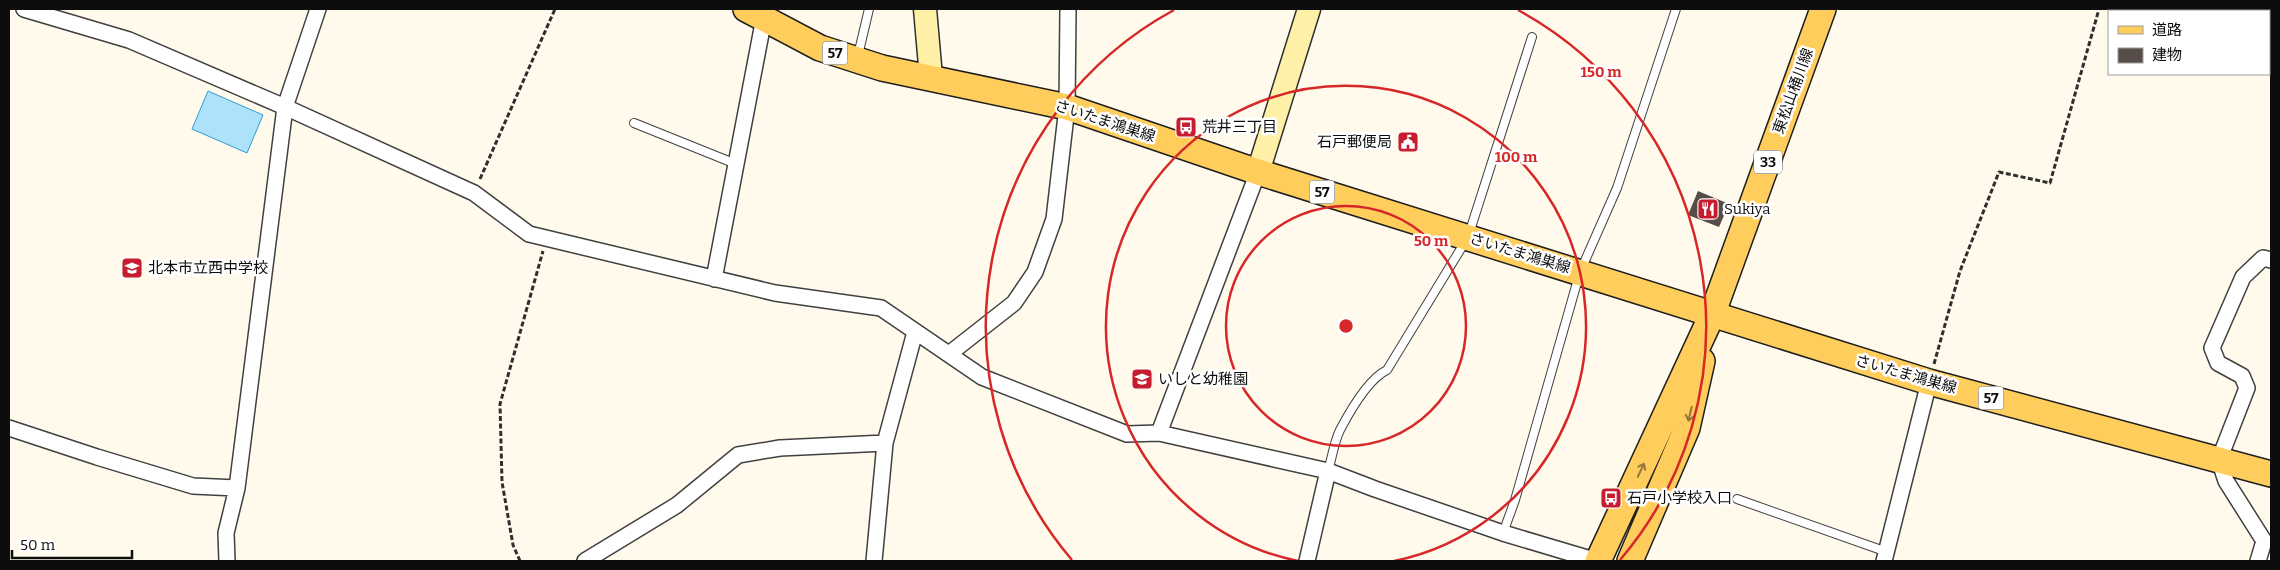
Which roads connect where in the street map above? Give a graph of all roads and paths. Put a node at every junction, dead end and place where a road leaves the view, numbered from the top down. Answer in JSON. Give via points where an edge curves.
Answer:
{"nodes":[{"id":1,"x":24,"y":9,"type":"edge"},
{"id":2,"x":318,"y":9,"type":"edge"},
{"id":3,"x":555,"y":9,"type":"edge"},
{"id":4,"x":869,"y":9,"type":"edge"},
{"id":5,"x":925,"y":9,"type":"edge"},
{"id":6,"x":1068,"y":9,"type":"edge"},
{"id":7,"x":1309,"y":9,"type":"edge"},
{"id":8,"x":1676,"y":9,"type":"edge"},
{"id":9,"x":1822,"y":9,"type":"edge"},
{"id":10,"x":2100,"y":9,"type":"edge"},
{"id":11,"x":755,"y":13,"type":"edge"},
{"id":12,"x":1532,"y":37,"type":"dead end"},
{"id":13,"x":859,"y":50,"type":"dead end"},
{"id":14,"x":931,"y":77,"type":"junction"},
{"id":15,"x":1066,"y":106,"type":"junction"},
{"id":16,"x":285,"y":107,"type":"junction"},
{"id":17,"x":634,"y":123,"type":"dead end"},
{"id":18,"x":736,"y":164,"type":"junction"},
{"id":19,"x":1258,"y":172,"type":"junction"},
{"id":20,"x":474,"y":194,"type":"junction"},
{"id":21,"x":1468,"y":237,"type":"junction"},
{"id":22,"x":547,"y":238,"type":"junction"},
{"id":23,"x":2271,"y":260,"type":"edge"},
{"id":24,"x":1580,"y":272,"type":"junction"},
{"id":25,"x":714,"y":279,"type":"junction"},
{"id":26,"x":1712,"y":315,"type":"junction"},
{"id":27,"x":915,"y":332,"type":"junction"},
{"id":28,"x":949,"y":354,"type":"junction"},
{"id":29,"x":1929,"y":382,"type":"junction"},
{"id":30,"x":9,"y":428,"type":"edge"},
{"id":31,"x":1159,"y":433,"type":"junction"},
{"id":32,"x":885,"y":443,"type":"junction"},
{"id":33,"x":2219,"y":460,"type":"junction"},
{"id":34,"x":1328,"y":471,"type":"junction"},
{"id":35,"x":2271,"y":474,"type":"edge"},
{"id":36,"x":238,"y":488,"type":"junction"},
{"id":37,"x":1737,"y":499,"type":"dead end"},
{"id":38,"x":1503,"y":533,"type":"junction"},
{"id":39,"x":1885,"y":557,"type":"edge"},
{"id":40,"x":227,"y":561,"type":"edge"},
{"id":41,"x":520,"y":561,"type":"edge"},
{"id":42,"x":585,"y":561,"type":"edge"},
{"id":43,"x":874,"y":561,"type":"edge"},
{"id":44,"x":1306,"y":561,"type":"edge"},
{"id":45,"x":1597,"y":561,"type":"edge"},
{"id":46,"x":1630,"y":561,"type":"edge"},
{"id":47,"x":2258,"y":561,"type":"edge"}],
"edges":[{"from":1,"to":16,"type":"street","via":[[129,40]]},
{"from":2,"to":16,"type":"street"},
{"from":3,"to":20,"type":"path"},
{"from":4,"to":13,"type":"lane"},
{"from":5,"to":14,"type":"street"},
{"from":6,"to":15,"type":"street"},
{"from":7,"to":19,"type":"street"},
{"from":8,"to":24,"type":"lane","via":[[1617,188]]},
{"from":9,"to":26,"type":"main road","name":"東松山桶川線","number":"33"},
{"from":10,"to":29,"type":"path","via":[[2050,183],[1999,172],[1960,271]]},
{"from":11,"to":14,"type":"main road","name":"さいたま鴻巣線","number":"57","via":[[820,48],[882,68]]},
{"from":11,"to":18,"type":"street"},
{"from":12,"to":21,"type":"lane"},
{"from":14,"to":15,"type":"main road","name":"さいたま鴻巣線","number":"57"},
{"from":15,"to":19,"type":"main road","name":"さいたま鴻巣線","number":"57"},
{"from":15,"to":28,"type":"street","via":[[1054,219],[1035,272],[1014,303]]},
{"from":16,"to":20,"type":"street"},
{"from":16,"to":36,"type":"street"},
{"from":17,"to":18,"type":"lane"},
{"from":18,"to":25,"type":"street"},
{"from":19,"to":21,"type":"main road","name":"さいたま鴻巣線","number":"57"},
{"from":19,"to":31,"type":"street"},
{"from":20,"to":22,"type":"street","via":[[529,234]]},
{"from":21,"to":24,"type":"main road","name":"さいたま鴻巣線","number":"57"},
{"from":21,"to":34,"type":"lane","via":[[1386,370],[1376,375],[1367,386],[1340,431]]},
{"from":22,"to":25,"type":"street"},
{"from":22,"to":41,"type":"path","via":[[500,404],[502,482],[513,545]]},
{"from":23,"to":33,"type":"street","via":[[2263,258],[2243,277],[2212,348],[2218,363],[2242,376],[2247,388]]},
{"from":24,"to":26,"type":"main road","name":"さいたま鴻巣線","number":"57"},
{"from":24,"to":38,"type":"lane"},
{"from":25,"to":27,"type":"street","via":[[775,293],[881,308]]},
{"from":26,"to":29,"type":"main road","name":"さいたま鴻巣線","number":"57"},
{"from":45,"to":26,"type":"main road","name":"東松山桶川線","number":"33","one_way":true},
{"from":26,"to":46,"type":"main road","name":"東松山桶川線","number":"33","one_way":true,"via":[[1687,428]]},
{"from":27,"to":28,"type":"street"},
{"from":27,"to":32,"type":"street"},
{"from":28,"to":31,"type":"street","via":[[982,378],[1127,434]]},
{"from":29,"to":33,"type":"main road","name":"さいたま鴻巣線","number":"57"},
{"from":29,"to":39,"type":"street"},
{"from":30,"to":36,"type":"street","via":[[193,486]]},
{"from":31,"to":34,"type":"street"},
{"from":32,"to":42,"type":"street","via":[[780,448],[738,455],[677,505]]},
{"from":32,"to":43,"type":"street"},
{"from":33,"to":35,"type":"main road","name":"さいたま鴻巣線","number":"57"},
{"from":33,"to":47,"type":"street","via":[[2226,482],[2264,541]]},
{"from":34,"to":38,"type":"street"},
{"from":34,"to":44,"type":"street"},
{"from":36,"to":40,"type":"street","via":[[226,533]]},
{"from":37,"to":39,"type":"lane"},
{"from":38,"to":45,"type":"street"}]}
